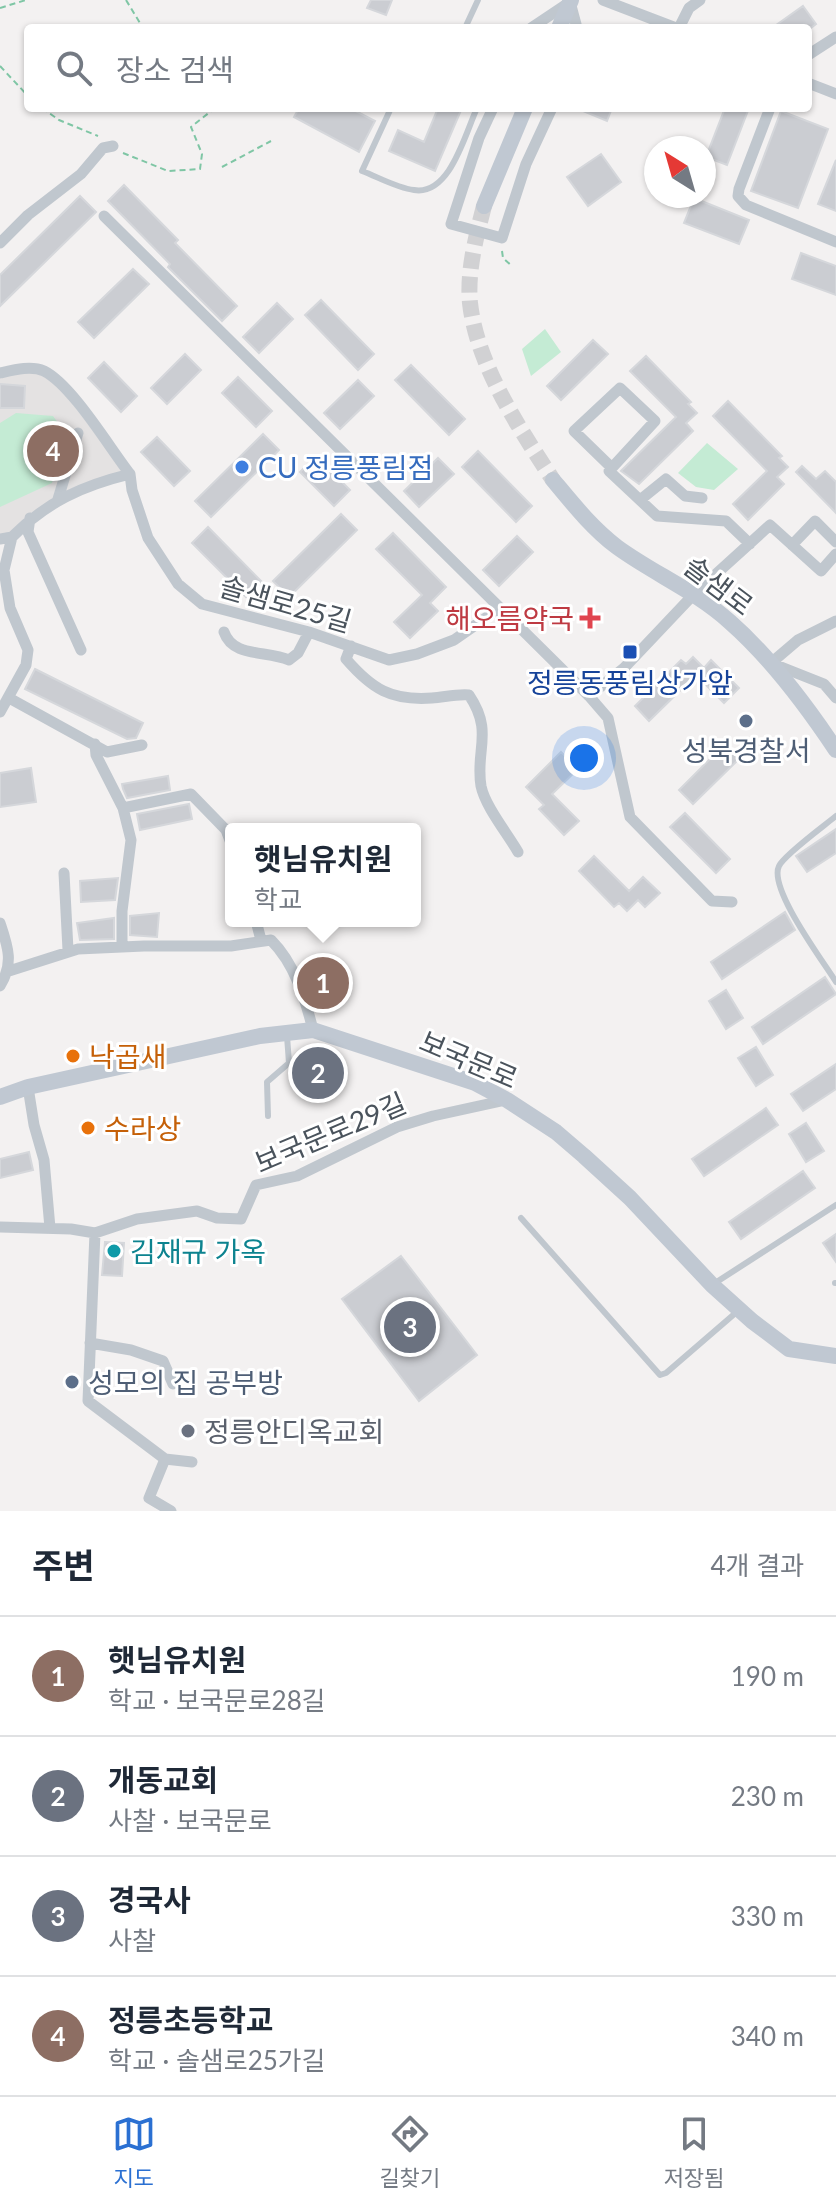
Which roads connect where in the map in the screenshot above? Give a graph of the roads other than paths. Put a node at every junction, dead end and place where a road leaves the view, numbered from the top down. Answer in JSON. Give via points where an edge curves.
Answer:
{"nodes":[{"id":1,"x":478,"y":0,"type":"edge"},
{"id":2,"x":603,"y":0,"type":"edge"},
{"id":3,"x":700,"y":0,"type":"edge"},
{"id":4,"x":570,"y":1,"type":"edge"},
{"id":5,"x":467,"y":24,"type":"edge"},
{"id":6,"x":537,"y":24,"type":"edge"},
{"id":7,"x":561,"y":24,"type":"edge"},
{"id":8,"x":576,"y":24,"type":"edge"},
{"id":9,"x":666,"y":24,"type":"edge"},
{"id":10,"x":679,"y":24,"type":"edge"},
{"id":11,"x":836,"y":37,"type":"edge"},
{"id":12,"x":812,"y":52,"type":"edge"},
{"id":13,"x":812,"y":85,"type":"edge"},
{"id":14,"x":836,"y":94,"type":"edge"},
{"id":15,"x":389,"y":112,"type":"edge"},
{"id":16,"x":475,"y":112,"type":"edge"},
{"id":17,"x":491,"y":112,"type":"edge"},
{"id":18,"x":523,"y":112,"type":"edge"},
{"id":19,"x":550,"y":112,"type":"edge"},
{"id":20,"x":768,"y":112,"type":"edge"},
{"id":21,"x":113,"y":146,"type":"road end"},
{"id":22,"x":484,"y":206,"type":"tunnel mouth"},
{"id":23,"x":104,"y":216,"type":"dead end"},
{"id":24,"x":836,"y":242,"type":"edge"},
{"id":25,"x":0,"y":243,"type":"edge"},
{"id":26,"x":0,"y":373,"type":"edge"},
{"id":27,"x":78,"y":433,"type":"dead end"},
{"id":28,"x":612,"y":468,"type":"junction"},
{"id":29,"x":130,"y":474,"type":"junction"},
{"id":30,"x":553,"y":480,"type":"tunnel mouth"},
{"id":31,"x":702,"y":498,"type":"dead end"},
{"id":32,"x":58,"y":499,"type":"junction"},
{"id":33,"x":640,"y":500,"type":"junction"},
{"id":34,"x":30,"y":518,"type":"junction"},
{"id":35,"x":6,"y":538,"type":"edge"},
{"id":36,"x":836,"y":542,"type":"edge"},
{"id":37,"x":750,"y":544,"type":"junction"},
{"id":38,"x":792,"y":545,"type":"junction"},
{"id":39,"x":836,"y":554,"type":"edge"},
{"id":40,"x":694,"y":594,"type":"junction"},
{"id":41,"x":500,"y":608,"type":"junction"},
{"id":42,"x":836,"y":621,"type":"edge"},
{"id":43,"x":224,"y":632,"type":"dead end"},
{"id":44,"x":309,"y":632,"type":"junction"},
{"id":45,"x":351,"y":646,"type":"junction"},
{"id":46,"x":81,"y":650,"type":"dead end"},
{"id":47,"x":771,"y":663,"type":"junction"},
{"id":48,"x":589,"y":696,"type":"junction"},
{"id":49,"x":9,"y":698,"type":"junction"},
{"id":50,"x":836,"y":698,"type":"edge"},
{"id":51,"x":0,"y":712,"type":"edge"},
{"id":52,"x":95,"y":744,"type":"junction"},
{"id":53,"x":142,"y":745,"type":"dead end"},
{"id":54,"x":836,"y":750,"type":"edge"},
{"id":55,"x":123,"y":808,"type":"junction"},
{"id":56,"x":836,"y":816,"type":"edge"},
{"id":57,"x":225,"y":829,"type":"edge"},
{"id":58,"x":518,"y":852,"type":"dead end"},
{"id":59,"x":64,"y":873,"type":"dead end"},
{"id":60,"x":732,"y":902,"type":"dead end"},
{"id":61,"x":0,"y":923,"type":"edge"},
{"id":62,"x":258,"y":927,"type":"edge"},
{"id":63,"x":261,"y":940,"type":"junction"},
{"id":64,"x":122,"y":947,"type":"junction"},
{"id":65,"x":68,"y":950,"type":"junction"},
{"id":66,"x":9,"y":971,"type":"junction"},
{"id":67,"x":836,"y":982,"type":"edge"},
{"id":68,"x":0,"y":986,"type":"edge"},
{"id":69,"x":313,"y":1030,"type":"junction"},
{"id":70,"x":287,"y":1032,"type":"junction"},
{"id":71,"x":28,"y":1087,"type":"junction"},
{"id":72,"x":1,"y":1095,"type":"edge"},
{"id":73,"x":507,"y":1100,"type":"junction"},
{"id":74,"x":268,"y":1116,"type":"dead end"},
{"id":75,"x":836,"y":1205,"type":"edge"},
{"id":76,"x":521,"y":1218,"type":"dead end"},
{"id":77,"x":0,"y":1227,"type":"edge"},
{"id":78,"x":50,"y":1228,"type":"junction"},
{"id":79,"x":95,"y":1233,"type":"junction"},
{"id":80,"x":712,"y":1285,"type":"junction"},
{"id":81,"x":739,"y":1310,"type":"junction"},
{"id":82,"x":90,"y":1343,"type":"junction"},
{"id":83,"x":836,"y":1356,"type":"edge"},
{"id":84,"x":173,"y":1384,"type":"dead end"},
{"id":85,"x":165,"y":1459,"type":"junction"},
{"id":86,"x":192,"y":1462,"type":"dead end"},
{"id":87,"x":171,"y":1511,"type":"edge"}],
"edges":[{"from":1,"to":5,"type":"lane"},
{"from":2,"to":9,"type":"street"},
{"from":3,"to":10,"type":"street"},
{"from":4,"to":6,"type":"street"},
{"from":4,"to":7,"type":"street"},
{"from":4,"to":8,"type":"street"},
{"from":11,"to":12,"type":"street"},
{"from":13,"to":14,"type":"street"},
{"from":15,"to":16,"type":"lane","via":[[362,171],[415,191],[434,188],[445,179]]},
{"from":17,"to":19,"type":"street","via":[[451,224],[502,238]]},
{"from":18,"to":22,"type":"street"},
{"from":20,"to":24,"type":"street","via":[[738,196],[746,205]]},
{"from":21,"to":25,"type":"street","via":[[103,148],[81,174]]},
{"from":23,"to":41,"type":"street"},
{"from":26,"to":29,"type":"street","name":"솔샘로25길","via":[[43,370],[67,390]]},
{"from":27,"to":32,"type":"street"},
{"from":28,"to":28,"type":"street","via":[[655,421],[620,388],[574,431]]},
{"from":28,"to":33,"type":"street","via":[[609,471]]},
{"from":29,"to":32,"type":"street"},
{"from":29,"to":44,"type":"street","name":"솔샘로25길","via":[[148,538],[178,584],[202,604]]},
{"from":30,"to":40,"type":"street","name":"솔샘로","via":[[616,546]]},
{"from":31,"to":33,"type":"street","via":[[685,496],[666,479]]},
{"from":32,"to":34,"type":"street"},
{"from":33,"to":37,"type":"street","via":[[657,516],[726,521]]},
{"from":34,"to":35,"type":"street"},
{"from":34,"to":46,"type":"street","via":[[28,532]]},
{"from":35,"to":49,"type":"street","via":[[10,608],[28,650]]},
{"from":36,"to":38,"type":"street","via":[[815,521]]},
{"from":37,"to":38,"type":"street","via":[[770,525]]},
{"from":37,"to":40,"type":"street"},
{"from":38,"to":39,"type":"street","via":[[821,571]]},
{"from":40,"to":47,"type":"street","name":"솔샘로"},
{"from":40,"to":48,"type":"street","via":[[624,668]]},
{"from":41,"to":45,"type":"street","name":"솔샘로25길","via":[[454,640],[417,654],[389,660]]},
{"from":41,"to":48,"type":"street"},
{"from":42,"to":47,"type":"street","via":[[798,640]]},
{"from":43,"to":44,"type":"street","via":[[238,649],[289,660]]},
{"from":44,"to":45,"type":"street","name":"솔샘로25길"},
{"from":45,"to":58,"type":"street","via":[[346,659],[376,689],[402,699],[469,695],[483,729],[485,801]]},
{"from":47,"to":50,"type":"street","via":[[824,684]]},
{"from":47,"to":54,"type":"street","name":"솔샘로"},
{"from":48,"to":60,"type":"street","via":[[608,718],[630,817],[712,901]]},
{"from":49,"to":51,"type":"street"},
{"from":49,"to":52,"type":"street"},
{"from":52,"to":53,"type":"street","via":[[107,752]]},
{"from":52,"to":55,"type":"street"},
{"from":55,"to":57,"type":"street","via":[[191,794]]},
{"from":55,"to":64,"type":"street","via":[[131,840]]},
{"from":56,"to":67,"type":"lane","via":[[779,864],[776,877]]},
{"from":59,"to":65,"type":"street"},
{"from":61,"to":66,"type":"street"},
{"from":62,"to":63,"type":"street"},
{"from":63,"to":64,"type":"street","via":[[231,946]]},
{"from":63,"to":69,"type":"street","via":[[271,940],[284,952]]},
{"from":64,"to":65,"type":"street"},
{"from":65,"to":66,"type":"street"},
{"from":66,"to":68,"type":"street"},
{"from":69,"to":70,"type":"street","name":"보국문로"},
{"from":69,"to":73,"type":"street","name":"보국문로","via":[[475,1083]]},
{"from":70,"to":71,"type":"street","name":"보국문로"},
{"from":70,"to":74,"type":"lane","via":[[289,1063],[267,1082]]},
{"from":71,"to":72,"type":"street","name":"보국문로"},
{"from":71,"to":78,"type":"street","via":[[44,1160]]},
{"from":73,"to":79,"type":"street","name":"보국문로29길","via":[[397,1127],[297,1176],[256,1185],[241,1219],[197,1211],[137,1219]]},
{"from":73,"to":80,"type":"street","name":"보국문로","via":[[584,1156]]},
{"from":75,"to":80,"type":"lane"},
{"from":76,"to":81,"type":"lane","via":[[660,1375]]},
{"from":77,"to":78,"type":"street","name":"보국문로29길"},
{"from":78,"to":79,"type":"street","name":"보국문로29길"},
{"from":79,"to":82,"type":"street"},
{"from":80,"to":81,"type":"street","name":"보국문로"},
{"from":81,"to":83,"type":"street","name":"보국문로","via":[[789,1349]]},
{"from":82,"to":84,"type":"street","via":[[163,1361]]},
{"from":82,"to":85,"type":"street","via":[[88,1401]]},
{"from":85,"to":86,"type":"street"},
{"from":85,"to":87,"type":"street","via":[[149,1498]]}]}
